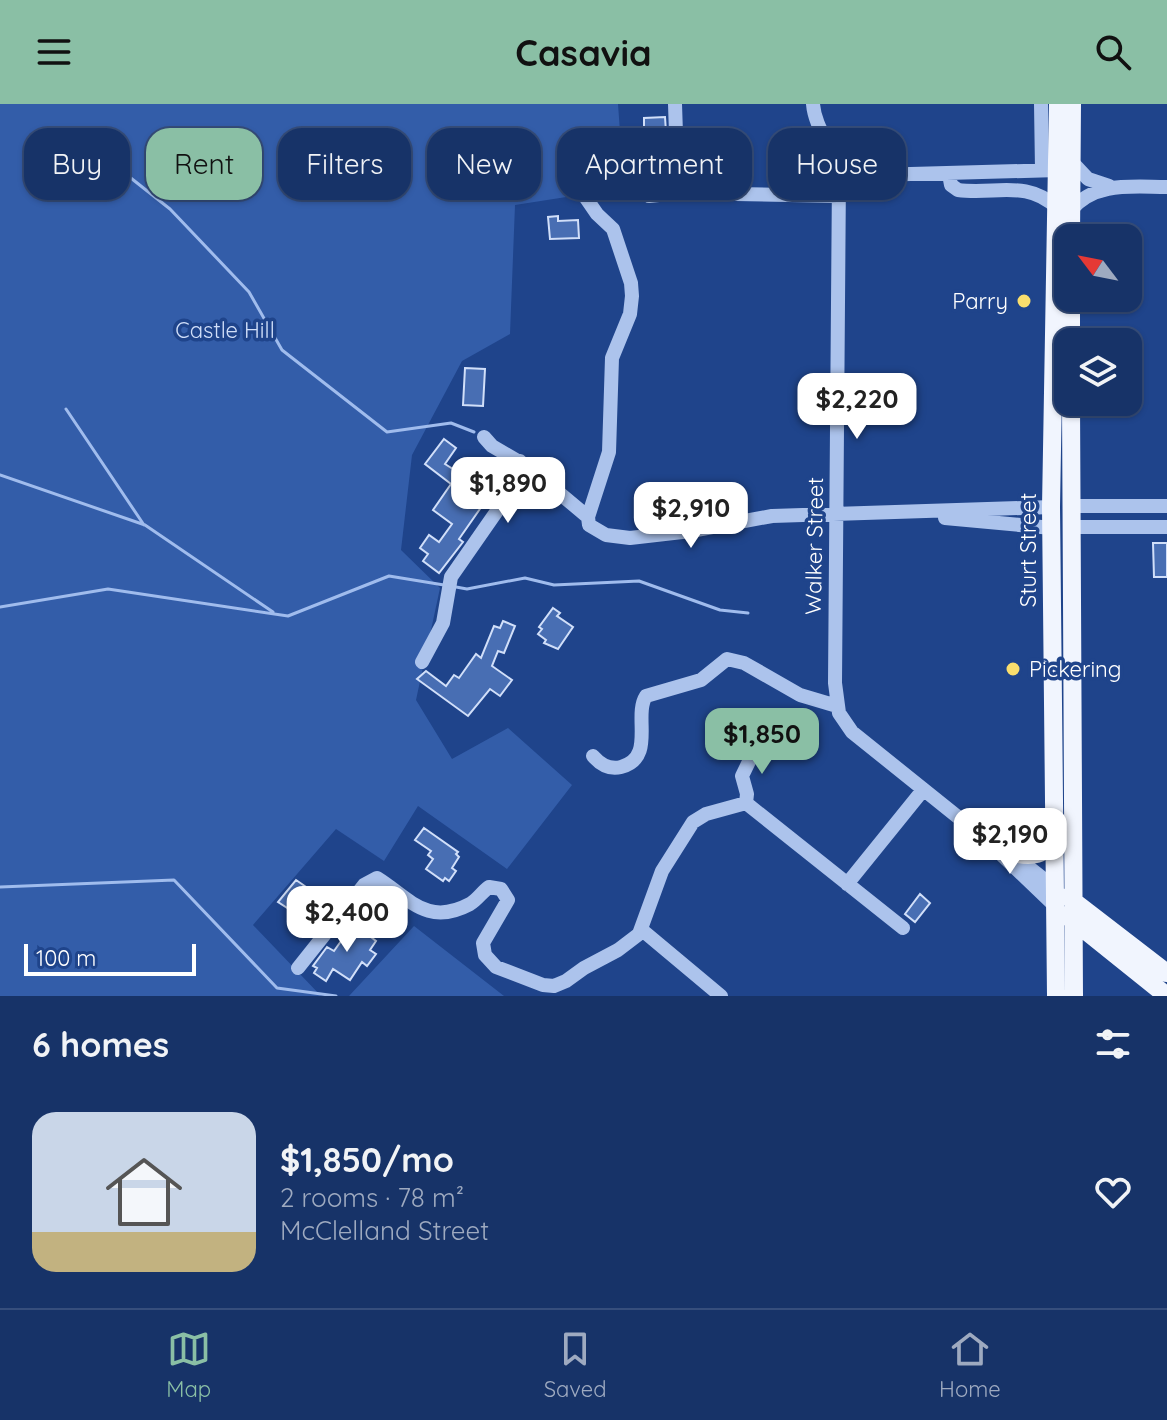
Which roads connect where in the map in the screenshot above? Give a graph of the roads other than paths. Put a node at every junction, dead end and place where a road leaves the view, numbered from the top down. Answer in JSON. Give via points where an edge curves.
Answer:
{"nodes":[{"id":1,"x":675,"y":104,"type":"edge"},
{"id":2,"x":813,"y":104,"type":"edge"},
{"id":3,"x":1041,"y":104,"type":"edge"},
{"id":4,"x":1058,"y":104,"type":"edge"},
{"id":5,"x":1072,"y":104,"type":"edge"},
{"id":6,"x":676,"y":128,"type":"edge"},
{"id":7,"x":820,"y":128,"type":"edge"},
{"id":8,"x":1051,"y":168,"type":"junction"},
{"id":9,"x":949,"y":174,"type":"junction"},
{"id":10,"x":906,"y":175,"type":"edge"},
{"id":11,"x":1113,"y":187,"type":"junction"},
{"id":12,"x":1167,"y":187,"type":"edge"},
{"id":13,"x":1027,"y":191,"type":"junction"},
{"id":14,"x":587,"y":200,"type":"edge"},
{"id":15,"x":838,"y":200,"type":"edge"},
{"id":16,"x":1064,"y":209,"type":"junction"},
{"id":17,"x":1063,"y":224,"type":"edge"},
{"id":18,"x":1068,"y":224,"type":"edge"},
{"id":19,"x":1060,"y":312,"type":"edge"},
{"id":20,"x":1071,"y":416,"type":"edge"},
{"id":21,"x":484,"y":437,"type":"dead end"},
{"id":22,"x":520,"y":461,"type":"junction"},
{"id":23,"x":542,"y":478,"type":"junction"},
{"id":24,"x":515,"y":485,"type":"junction"},
{"id":25,"x":1109,"y":505,"type":"junction"},
{"id":26,"x":1071,"y":506,"type":"junction"},
{"id":27,"x":1167,"y":506,"type":"edge"},
{"id":28,"x":1051,"y":507,"type":"junction"},
{"id":29,"x":1012,"y":509,"type":"junction"},
{"id":30,"x":913,"y":512,"type":"junction"},
{"id":31,"x":836,"y":514,"type":"junction"},
{"id":32,"x":588,"y":517,"type":"junction"},
{"id":33,"x":1013,"y":525,"type":"junction"},
{"id":34,"x":1071,"y":527,"type":"junction"},
{"id":35,"x":1108,"y":527,"type":"junction"},
{"id":36,"x":1167,"y":527,"type":"edge"},
{"id":37,"x":1052,"y":528,"type":"junction"},
{"id":38,"x":422,"y":662,"type":"dead end"},
{"id":39,"x":837,"y":706,"type":"junction"},
{"id":40,"x":757,"y":745,"type":"dead end"},
{"id":41,"x":593,"y":756,"type":"dead end"},
{"id":42,"x":923,"y":790,"type":"junction"},
{"id":43,"x":746,"y":803,"type":"junction"},
{"id":44,"x":1054,"y":837,"type":"junction"},
{"id":45,"x":984,"y":838,"type":"junction"},
{"id":46,"x":1004,"y":850,"type":"junction"},
{"id":47,"x":847,"y":884,"type":"junction"},
{"id":48,"x":1060,"y":898,"type":"junction"},
{"id":49,"x":1072,"y":920,"type":"junction"},
{"id":50,"x":903,"y":928,"type":"dead end"},
{"id":51,"x":642,"y":930,"type":"junction"},
{"id":52,"x":1112,"y":952,"type":"junction"},
{"id":53,"x":1073,"y":964,"type":"junction"},
{"id":54,"x":298,"y":968,"type":"dead end"},
{"id":55,"x":1167,"y":973,"type":"edge"},
{"id":56,"x":721,"y":996,"type":"edge"},
{"id":57,"x":1056,"y":996,"type":"edge"},
{"id":58,"x":1074,"y":996,"type":"edge"},
{"id":59,"x":1167,"y":996,"type":"edge"}],
"edges":[{"from":1,"to":6,"type":"street"},
{"from":2,"to":7,"type":"street","name":"Walker Street"},
{"from":3,"to":8,"type":"street"},
{"from":4,"to":8,"type":"main road","name":"Sturt Street"},
{"from":5,"to":8,"type":"main road","name":"Sturt Street"},
{"from":8,"to":9,"type":"street"},
{"from":8,"to":11,"type":"street"},
{"from":8,"to":13,"type":"street"},
{"from":8,"to":16,"type":"main road","name":"Sturt Street"},
{"from":9,"to":10,"type":"street"},
{"from":9,"to":13,"type":"street","via":[[958,190]]},
{"from":11,"to":12,"type":"street"},
{"from":11,"to":16,"type":"street"},
{"from":13,"to":16,"type":"street"},
{"from":14,"to":32,"type":"street","via":[[613,229],[632,290],[630,314],[612,358],[609,452]]},
{"from":15,"to":31,"type":"street","name":"Walker Street"},
{"from":16,"to":17,"type":"main road","name":"Sturt Street"},
{"from":16,"to":18,"type":"main road","name":"Sturt Street"},
{"from":19,"to":28,"type":"main road","name":"Sturt Street"},
{"from":20,"to":26,"type":"main road","name":"Sturt Street"},
{"from":21,"to":22,"type":"street"},
{"from":22,"to":23,"type":"street"},
{"from":22,"to":24,"type":"street"},
{"from":23,"to":24,"type":"street","via":[[525,477]]},
{"from":23,"to":32,"type":"street"},
{"from":24,"to":38,"type":"street","via":[[448,588],[443,623]]},
{"from":25,"to":26,"type":"street"},
{"from":25,"to":27,"type":"street"},
{"from":25,"to":35,"type":"street"},
{"from":26,"to":28,"type":"main road"},
{"from":26,"to":34,"type":"main road","name":"Sturt Street"},
{"from":28,"to":29,"type":"street"},
{"from":28,"to":37,"type":"main road","name":"Sturt Street"},
{"from":29,"to":30,"type":"street"},
{"from":29,"to":33,"type":"street"},
{"from":30,"to":31,"type":"street"},
{"from":30,"to":33,"type":"street"},
{"from":31,"to":32,"type":"street","via":[[772,516],[630,538],[595,530]]},
{"from":31,"to":39,"type":"street","name":"Walker Street"},
{"from":33,"to":37,"type":"street"},
{"from":34,"to":35,"type":"street"},
{"from":34,"to":37,"type":"main road"},
{"from":34,"to":48,"type":"main road","name":"Sturt Street"},
{"from":35,"to":36,"type":"street"},
{"from":37,"to":44,"type":"main road","name":"Sturt Street"},
{"from":39,"to":41,"type":"street","via":[[800,695],[727,659],[704,678],[646,696],[641,707],[643,738],[628,764],[607,767]]},
{"from":39,"to":42,"type":"street","via":[[852,732]]},
{"from":40,"to":43,"type":"street","via":[[742,776]]},
{"from":42,"to":45,"type":"street"},
{"from":42,"to":47,"type":"street"},
{"from":43,"to":47,"type":"street"},
{"from":43,"to":51,"type":"street","via":[[691,824],[662,871]]},
{"from":44,"to":46,"type":"main road","via":[[1039,854]]},
{"from":44,"to":48,"type":"main road","name":"Sturt Street"},
{"from":45,"to":46,"type":"street"},
{"from":45,"to":48,"type":"street"},
{"from":46,"to":48,"type":"street"},
{"from":47,"to":50,"type":"street"},
{"from":48,"to":49,"type":"main road"},
{"from":48,"to":55,"type":"main road"},
{"from":48,"to":57,"type":"main road","name":"Sturt Street"},
{"from":49,"to":52,"type":"main road"},
{"from":49,"to":53,"type":"main road"},
{"from":51,"to":54,"type":"street","via":[[554,986],[543,985],[496,967],[485,955],[485,938],[507,904],[501,889],[489,887],[471,904],[434,913],[377,878],[364,885]]},
{"from":51,"to":56,"type":"street"},
{"from":52,"to":53,"type":"main road","via":[[1090,947]]},
{"from":52,"to":59,"type":"main road"},
{"from":53,"to":58,"type":"main road"}]}
